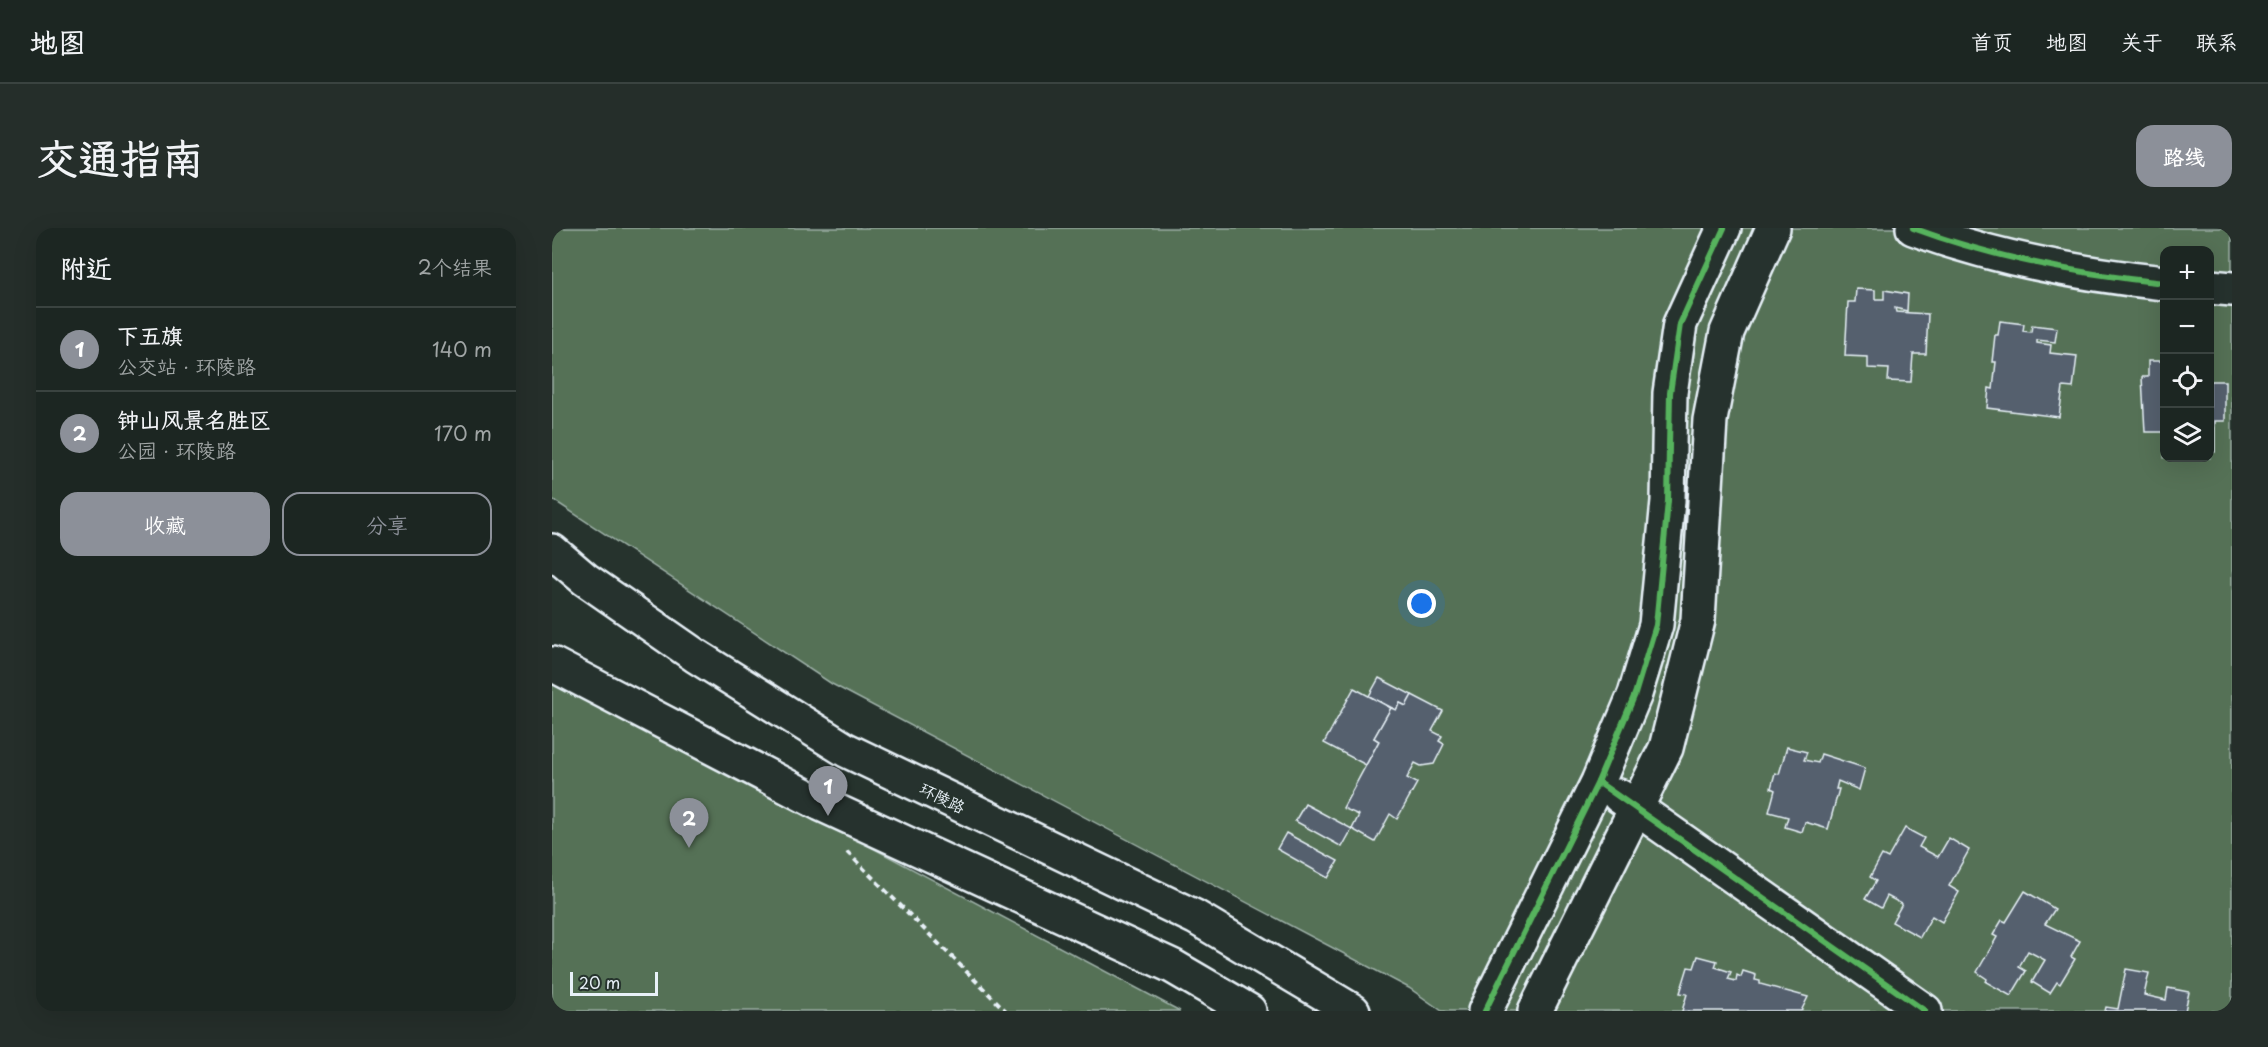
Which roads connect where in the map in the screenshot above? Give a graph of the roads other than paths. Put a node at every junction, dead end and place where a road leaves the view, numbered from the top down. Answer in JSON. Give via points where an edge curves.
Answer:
{"nodes":[{"id":1,"x":1724,"y":228,"type":"edge"},
{"id":2,"x":1773,"y":228,"type":"edge"},
{"id":3,"x":1913,"y":228,"type":"edge"},
{"id":4,"x":2160,"y":283,"type":"edge"},
{"id":5,"x":2214,"y":287,"type":"edge"},
{"id":6,"x":2232,"y":289,"type":"edge"},
{"id":7,"x":552,"y":551,"type":"edge"},
{"id":8,"x":552,"y":664,"type":"edge"},
{"id":9,"x":1598,"y":782,"type":"junction"},
{"id":10,"x":1636,"y":808,"type":"junction"},
{"id":11,"x":1250,"y":1011,"type":"edge"},
{"id":12,"x":1353,"y":1011,"type":"edge"},
{"id":13,"x":1485,"y":1011,"type":"edge"},
{"id":14,"x":1535,"y":1011,"type":"edge"},
{"id":15,"x":1925,"y":1011,"type":"edge"}],
"edges":[{"from":1,"to":9,"type":"street","via":[[1680,324],[1670,393],[1668,501],[1656,625],[1635,694]]},
{"from":2,"to":10,"type":"street","via":[[1727,332],[1710,420],[1698,620],[1666,748]]},
{"from":3,"to":4,"type":"street","via":[[1959,245],[2101,276]]},
{"from":5,"to":6,"type":"street"},
{"from":7,"to":12,"type":"street","name":"环陵路","via":[[585,579],[687,649],[846,750],[1195,917]]},
{"from":8,"to":11,"type":"street","via":[[821,804],[1172,966]]},
{"from":9,"to":10,"type":"street"},
{"from":9,"to":13,"type":"street"},
{"from":10,"to":14,"type":"street"},
{"from":10,"to":15,"type":"street"}]}
